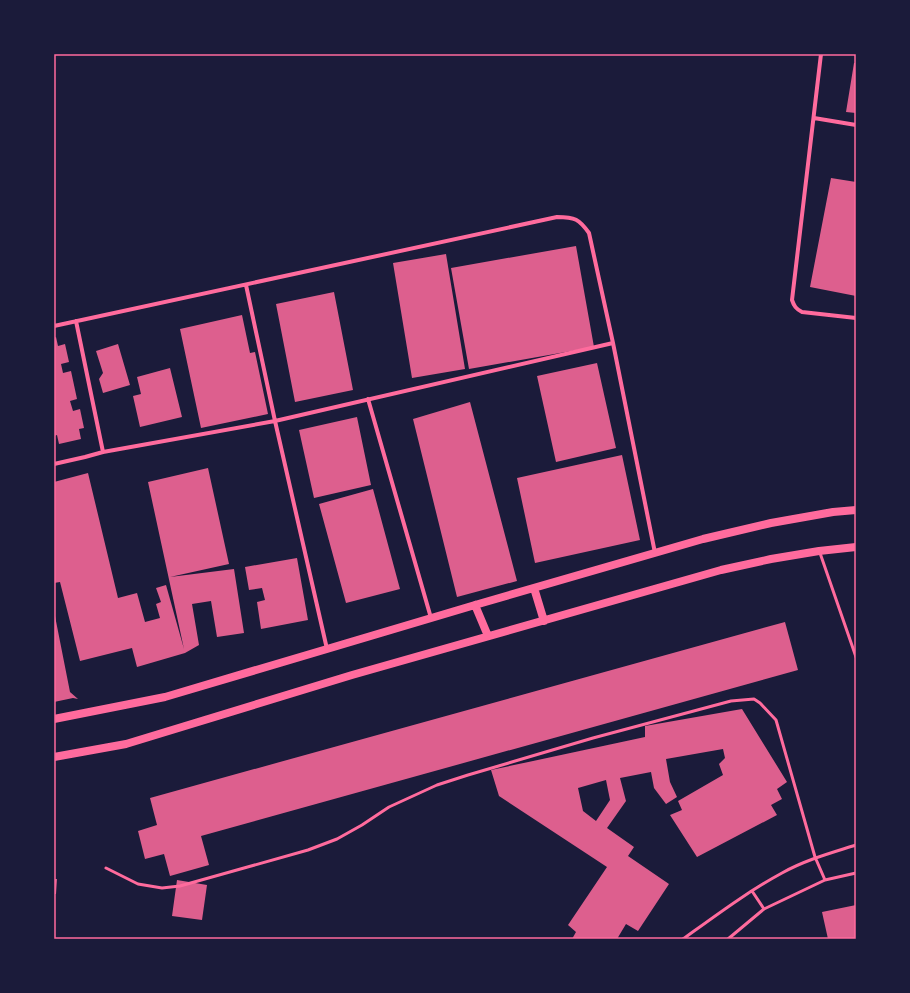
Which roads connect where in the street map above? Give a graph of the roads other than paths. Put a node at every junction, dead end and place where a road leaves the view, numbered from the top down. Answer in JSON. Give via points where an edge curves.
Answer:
{"nodes":[{"id":1,"x":822,"y":54,"type":"edge"},
{"id":2,"x":814,"y":118,"type":"junction"},
{"id":3,"x":856,"y":125,"type":"edge"},
{"id":4,"x":246,"y":285,"type":"junction"},
{"id":5,"x":856,"y":318,"type":"edge"},
{"id":6,"x":76,"y":321,"type":"junction"},
{"id":7,"x":54,"y":326,"type":"edge"},
{"id":8,"x":613,"y":343,"type":"junction"},
{"id":9,"x":368,"y":399,"type":"junction"},
{"id":10,"x":275,"y":421,"type":"junction"},
{"id":11,"x":103,"y":452,"type":"junction"},
{"id":12,"x":54,"y":464,"type":"edge"},
{"id":13,"x":856,"y":510,"type":"edge"},
{"id":14,"x":856,"y":548,"type":"edge"},
{"id":15,"x":819,"y":551,"type":"junction"},
{"id":16,"x":655,"y":553,"type":"junction"},
{"id":17,"x":534,"y":588,"type":"junction"},
{"id":18,"x":475,"y":605,"type":"junction"},
{"id":19,"x":431,"y":618,"type":"junction"},
{"id":20,"x":544,"y":621,"type":"junction"},
{"id":21,"x":488,"y":636,"type":"junction"},
{"id":22,"x":327,"y":649,"type":"junction"},
{"id":23,"x":856,"y":657,"type":"edge"},
{"id":24,"x":54,"y":719,"type":"edge"},
{"id":25,"x":54,"y":757,"type":"edge"},
{"id":26,"x":856,"y":845,"type":"edge"},
{"id":27,"x":815,"y":857,"type":"junction"},
{"id":28,"x":106,"y":868,"type":"dead end"},
{"id":29,"x":856,"y":873,"type":"edge"},
{"id":30,"x":825,"y":880,"type":"junction"},
{"id":31,"x":752,"y":891,"type":"junction"},
{"id":32,"x":764,"y":909,"type":"junction"},
{"id":33,"x":683,"y":939,"type":"edge"},
{"id":34,"x":728,"y":939,"type":"edge"}],
"edges":[{"from":1,"to":2,"type":"street"},
{"from":2,"to":3,"type":"street"},
{"from":2,"to":5,"type":"street","via":[[792,300],[802,312]]},
{"from":4,"to":6,"type":"street"},
{"from":4,"to":8,"type":"street","via":[[552,218],[567,217],[576,219],[590,233]]},
{"from":4,"to":10,"type":"street"},
{"from":6,"to":7,"type":"street"},
{"from":6,"to":11,"type":"street"},
{"from":8,"to":9,"type":"street"},
{"from":8,"to":16,"type":"street"},
{"from":9,"to":10,"type":"street"},
{"from":9,"to":19,"type":"street"},
{"from":10,"to":11,"type":"street"},
{"from":10,"to":22,"type":"street"},
{"from":11,"to":12,"type":"street"},
{"from":13,"to":16,"type":"main road","via":[[771,523]]},
{"from":14,"to":15,"type":"main road"},
{"from":15,"to":20,"type":"main road","via":[[721,570]]},
{"from":15,"to":23,"type":"lane"},
{"from":16,"to":17,"type":"main road"},
{"from":17,"to":18,"type":"main road"},
{"from":17,"to":20,"type":"main road"},
{"from":18,"to":19,"type":"main road"},
{"from":18,"to":21,"type":"main road"},
{"from":19,"to":22,"type":"main road"},
{"from":20,"to":21,"type":"main road"},
{"from":21,"to":25,"type":"main road","via":[[126,744]]},
{"from":22,"to":24,"type":"main road","via":[[165,697]]},
{"from":26,"to":27,"type":"lane"},
{"from":27,"to":28,"type":"lane","via":[[776,720],[754,699],[731,701],[594,738],[437,785],[389,807],[337,839],[308,850],[180,886],[162,888],[138,884]]},
{"from":27,"to":30,"type":"lane"},
{"from":27,"to":31,"type":"lane"},
{"from":29,"to":30,"type":"lane"},
{"from":30,"to":32,"type":"lane"},
{"from":31,"to":32,"type":"lane"},
{"from":31,"to":33,"type":"lane"},
{"from":32,"to":34,"type":"lane"}]}
